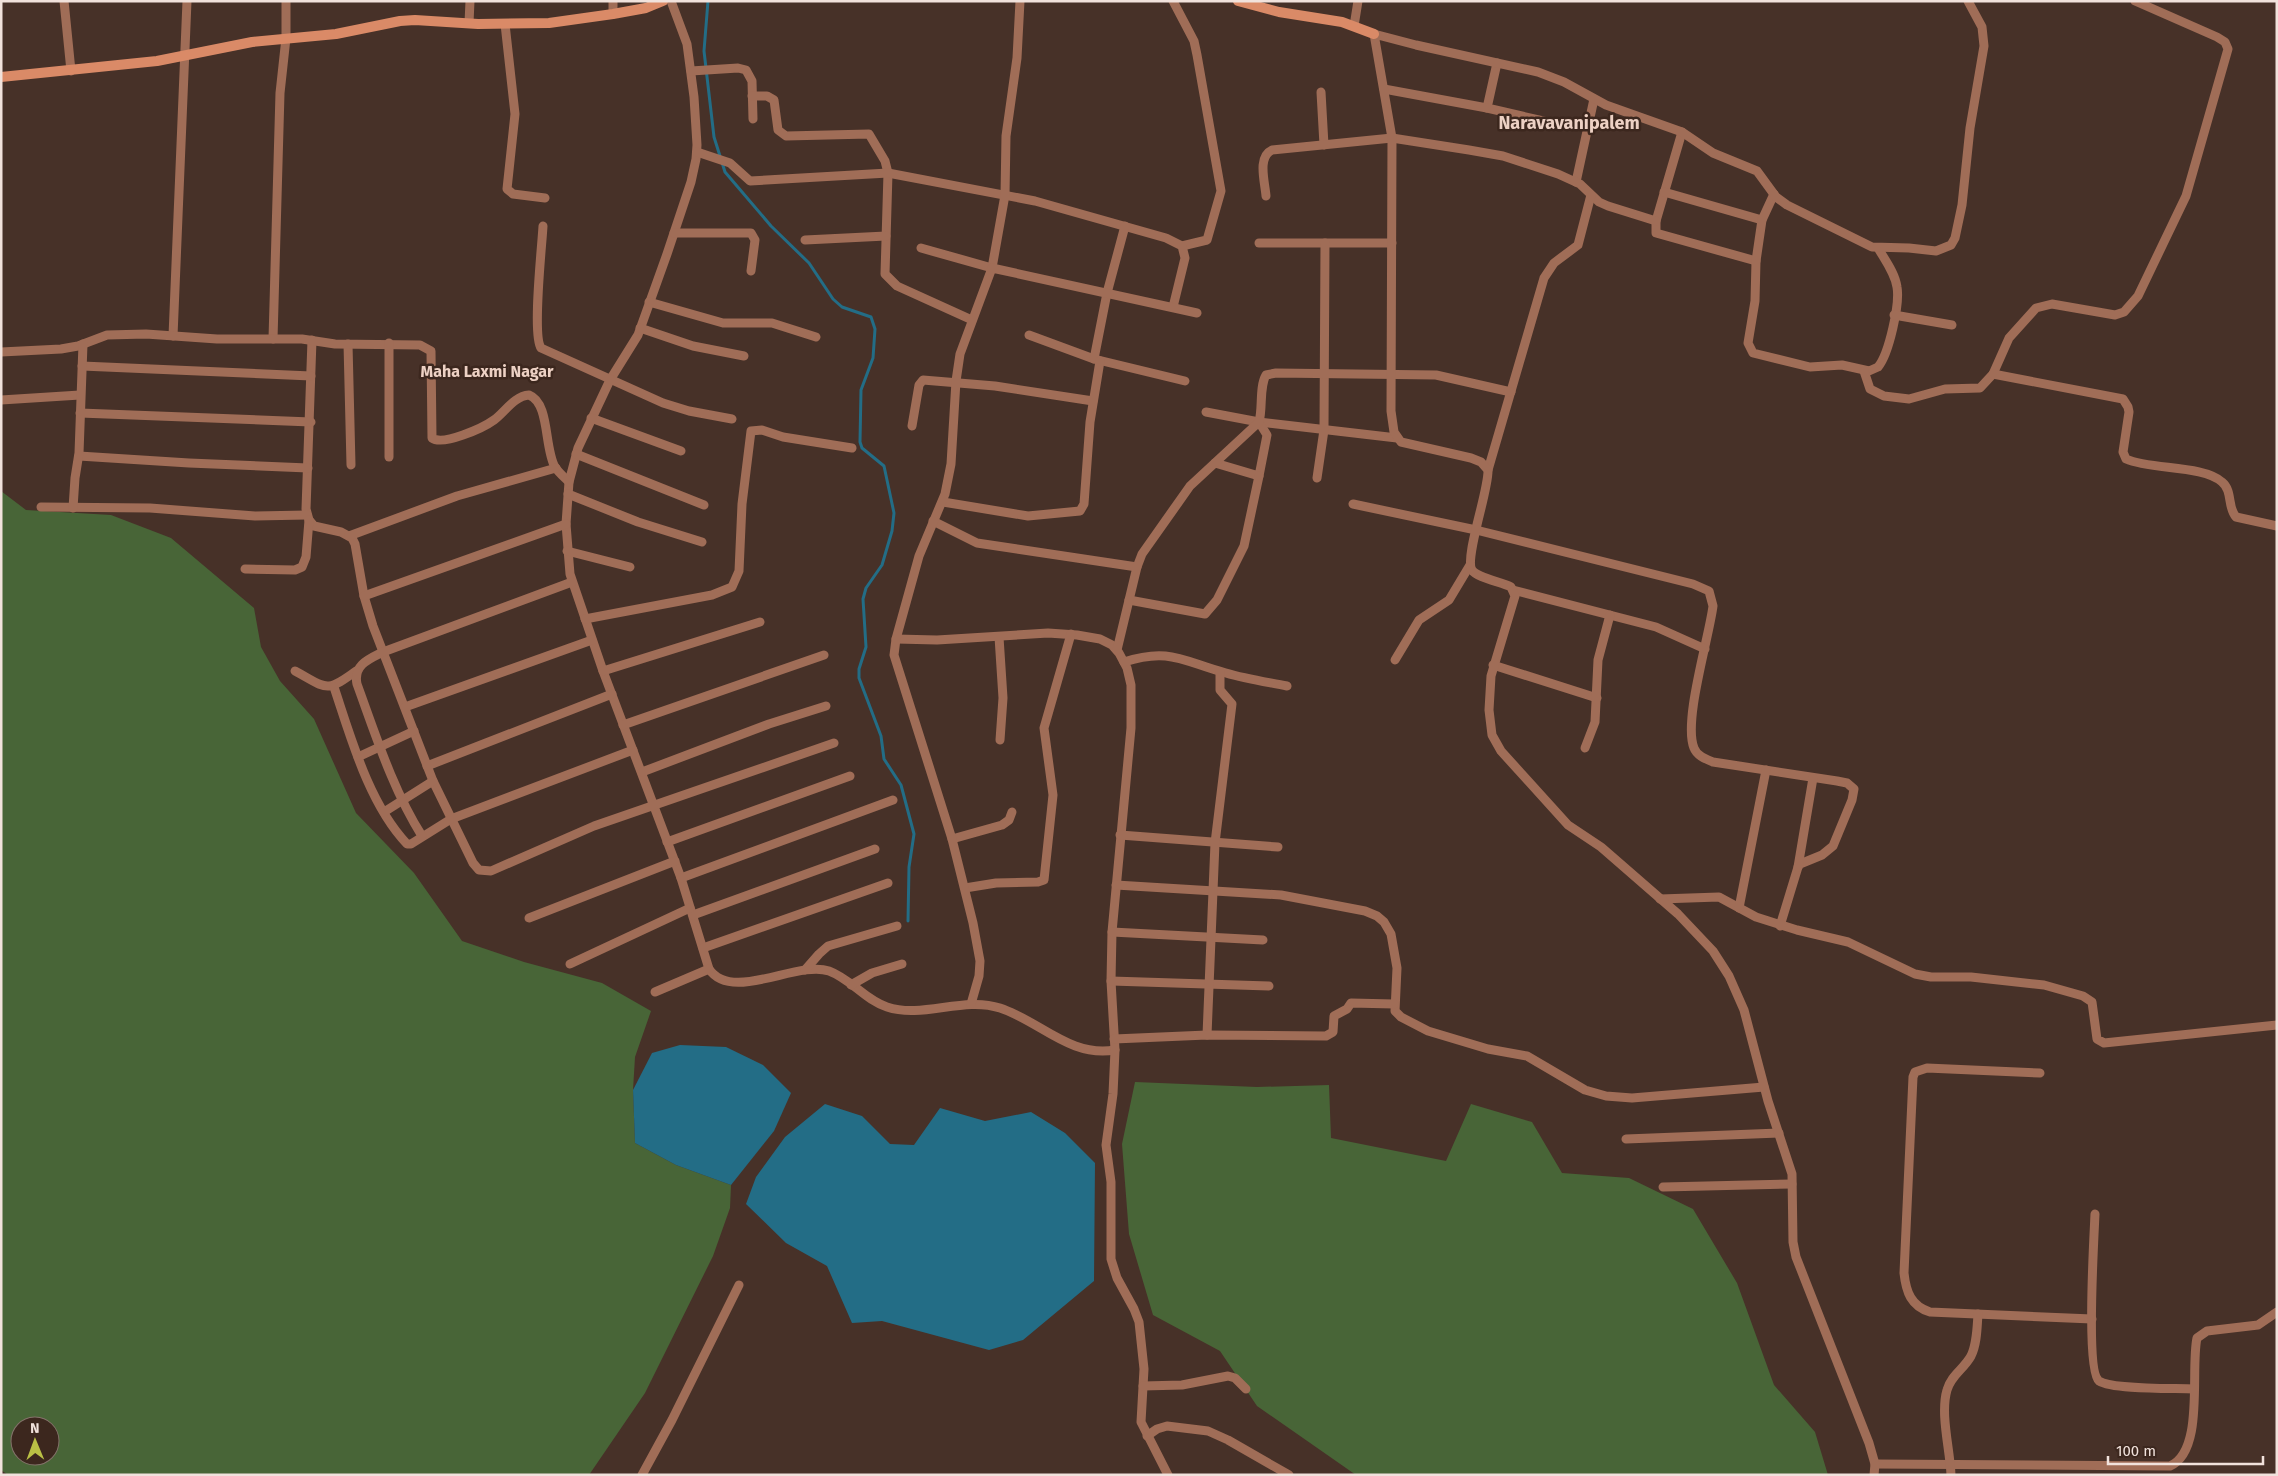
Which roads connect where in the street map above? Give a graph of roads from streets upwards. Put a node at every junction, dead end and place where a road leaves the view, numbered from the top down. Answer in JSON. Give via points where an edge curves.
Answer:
{"nodes":[{"id":1,"x":64,"y":1,"type":"edge"},
{"id":2,"x":187,"y":1,"type":"edge"},
{"id":3,"x":286,"y":1,"type":"edge"},
{"id":4,"x":470,"y":1,"type":"edge"},
{"id":5,"x":613,"y":1,"type":"edge"},
{"id":6,"x":662,"y":1,"type":"edge"},
{"id":7,"x":671,"y":1,"type":"edge"},
{"id":8,"x":1020,"y":1,"type":"edge"},
{"id":9,"x":1173,"y":1,"type":"edge"},
{"id":10,"x":1238,"y":1,"type":"edge"},
{"id":11,"x":1358,"y":1,"type":"edge"},
{"id":12,"x":1968,"y":1,"type":"edge"},
{"id":13,"x":2135,"y":1,"type":"edge"},
{"id":14,"x":613,"y":14,"type":"junction"},
{"id":15,"x":469,"y":23,"type":"junction"},
{"id":16,"x":505,"y":24,"type":"junction"},
{"id":17,"x":1354,"y":26,"type":"junction"},
{"id":18,"x":1374,"y":34,"type":"junction"},
{"id":19,"x":286,"y":38,"type":"junction"},
{"id":20,"x":185,"y":57,"type":"junction"},
{"id":21,"x":1497,"y":63,"type":"junction"},
{"id":22,"x":71,"y":71,"type":"junction"},
{"id":23,"x":691,"y":71,"type":"junction"},
{"id":24,"x":1,"y":77,"type":"edge"},
{"id":25,"x":1384,"y":88,"type":"junction"},
{"id":26,"x":1320,"y":92,"type":"dead end"},
{"id":27,"x":752,"y":96,"type":"junction"},
{"id":28,"x":1594,"y":98,"type":"junction"},
{"id":29,"x":1487,"y":108,"type":"junction"},
{"id":30,"x":753,"y":119,"type":"dead end"},
{"id":31,"x":1562,"y":125,"type":"dead end"},
{"id":32,"x":1682,"y":132,"type":"junction"},
{"id":33,"x":1392,"y":138,"type":"junction"},
{"id":34,"x":1324,"y":145,"type":"junction"},
{"id":35,"x":697,"y":152,"type":"junction"},
{"id":36,"x":888,"y":173,"type":"junction"},
{"id":37,"x":1576,"y":182,"type":"junction"},
{"id":38,"x":1664,"y":192,"type":"junction"},
{"id":39,"x":1774,"y":194,"type":"junction"},
{"id":40,"x":1005,"y":195,"type":"junction"},
{"id":41,"x":1591,"y":195,"type":"junction"},
{"id":42,"x":1266,"y":196,"type":"dead end"},
{"id":43,"x":545,"y":198,"type":"dead end"},
{"id":44,"x":1762,"y":220,"type":"junction"},
{"id":45,"x":1656,"y":221,"type":"junction"},
{"id":46,"x":543,"y":226,"type":"dead end"},
{"id":47,"x":1124,"y":226,"type":"junction"},
{"id":48,"x":674,"y":234,"type":"junction"},
{"id":49,"x":886,"y":236,"type":"junction"},
{"id":50,"x":805,"y":240,"type":"dead end"},
{"id":51,"x":1259,"y":243,"type":"dead end"},
{"id":52,"x":1325,"y":243,"type":"junction"},
{"id":53,"x":1392,"y":243,"type":"junction"},
{"id":54,"x":1182,"y":246,"type":"junction"},
{"id":55,"x":921,"y":248,"type":"dead end"},
{"id":56,"x":1878,"y":248,"type":"junction"},
{"id":57,"x":1756,"y":261,"type":"junction"},
{"id":58,"x":992,"y":268,"type":"junction"},
{"id":59,"x":751,"y":271,"type":"dead end"},
{"id":60,"x":1107,"y":293,"type":"junction"},
{"id":61,"x":649,"y":302,"type":"junction"},
{"id":62,"x":1172,"y":307,"type":"junction"},
{"id":63,"x":1197,"y":313,"type":"dead end"},
{"id":64,"x":1894,"y":315,"type":"junction"},
{"id":65,"x":972,"y":320,"type":"junction"},
{"id":66,"x":1952,"y":324,"type":"dead end"},
{"id":67,"x":640,"y":328,"type":"junction"},
{"id":68,"x":1029,"y":335,"type":"dead end"},
{"id":69,"x":173,"y":336,"type":"junction"},
{"id":70,"x":816,"y":337,"type":"dead end"},
{"id":71,"x":273,"y":339,"type":"junction"},
{"id":72,"x":312,"y":340,"type":"junction"},
{"id":73,"x":389,"y":343,"type":"junction"},
{"id":74,"x":83,"y":344,"type":"junction"},
{"id":75,"x":348,"y":344,"type":"junction"},
{"id":76,"x":1,"y":352,"type":"edge"},
{"id":77,"x":744,"y":356,"type":"dead end"},
{"id":78,"x":1097,"y":360,"type":"junction"},
{"id":79,"x":82,"y":366,"type":"junction"},
{"id":80,"x":1864,"y":371,"type":"junction"},
{"id":81,"x":1391,"y":374,"type":"junction"},
{"id":82,"x":1993,"y":374,"type":"junction"},
{"id":83,"x":1325,"y":375,"type":"junction"},
{"id":84,"x":311,"y":376,"type":"junction"},
{"id":85,"x":610,"y":380,"type":"junction"},
{"id":86,"x":956,"y":381,"type":"junction"},
{"id":87,"x":1185,"y":381,"type":"dead end"},
{"id":88,"x":1511,"y":392,"type":"junction"},
{"id":89,"x":80,"y":395,"type":"junction"},
{"id":90,"x":1,"y":400,"type":"edge"},
{"id":91,"x":1093,"y":401,"type":"junction"},
{"id":92,"x":80,"y":412,"type":"junction"},
{"id":93,"x":1206,"y":412,"type":"dead end"},
{"id":94,"x":591,"y":418,"type":"junction"},
{"id":95,"x":732,"y":419,"type":"dead end"},
{"id":96,"x":310,"y":422,"type":"junction"},
{"id":97,"x":1259,"y":422,"type":"junction"},
{"id":98,"x":912,"y":426,"type":"dead end"},
{"id":99,"x":1324,"y":430,"type":"junction"},
{"id":100,"x":1397,"y":438,"type":"junction"},
{"id":101,"x":852,"y":448,"type":"dead end"},
{"id":102,"x":681,"y":451,"type":"dead end"},
{"id":103,"x":576,"y":454,"type":"junction"},
{"id":104,"x":79,"y":456,"type":"junction"},
{"id":105,"x":389,"y":457,"type":"dead end"},
{"id":106,"x":1215,"y":463,"type":"junction"},
{"id":107,"x":352,"y":465,"type":"dead end"},
{"id":108,"x":308,"y":468,"type":"junction"},
{"id":109,"x":556,"y":468,"type":"junction"},
{"id":110,"x":1488,"y":470,"type":"junction"},
{"id":111,"x":1259,"y":476,"type":"junction"},
{"id":112,"x":1317,"y":478,"type":"dead end"},
{"id":113,"x":569,"y":482,"type":"junction"},
{"id":114,"x":568,"y":494,"type":"junction"},
{"id":115,"x":942,"y":502,"type":"junction"},
{"id":116,"x":1353,"y":504,"type":"dead end"},
{"id":117,"x":704,"y":505,"type":"dead end"},
{"id":118,"x":41,"y":507,"type":"dead end"},
{"id":119,"x":73,"y":508,"type":"junction"},
{"id":120,"x":308,"y":517,"type":"junction"},
{"id":121,"x":933,"y":521,"type":"junction"},
{"id":122,"x":566,"y":524,"type":"junction"},
{"id":123,"x":2277,"y":526,"type":"edge"},
{"id":124,"x":1476,"y":530,"type":"junction"},
{"id":125,"x":349,"y":536,"type":"junction"},
{"id":126,"x":702,"y":542,"type":"dead end"},
{"id":127,"x":567,"y":551,"type":"junction"},
{"id":128,"x":1470,"y":565,"type":"junction"},
{"id":129,"x":630,"y":567,"type":"dead end"},
{"id":130,"x":1137,"y":567,"type":"junction"},
{"id":131,"x":245,"y":569,"type":"dead end"},
{"id":132,"x":572,"y":582,"type":"junction"},
{"id":133,"x":1514,"y":590,"type":"junction"},
{"id":134,"x":364,"y":596,"type":"junction"},
{"id":135,"x":1130,"y":600,"type":"junction"},
{"id":136,"x":1610,"y":615,"type":"junction"},
{"id":137,"x":585,"y":619,"type":"junction"},
{"id":138,"x":760,"y":622,"type":"dead end"},
{"id":139,"x":1071,"y":634,"type":"junction"},
{"id":140,"x":998,"y":637,"type":"junction"},
{"id":141,"x":896,"y":638,"type":"junction"},
{"id":142,"x":592,"y":640,"type":"junction"},
{"id":143,"x":1705,"y":649,"type":"junction"},
{"id":144,"x":1116,"y":650,"type":"junction"},
{"id":145,"x":383,"y":652,"type":"junction"},
{"id":146,"x":824,"y":655,"type":"dead end"},
{"id":147,"x":1395,"y":660,"type":"dead end"},
{"id":148,"x":1124,"y":662,"type":"junction"},
{"id":149,"x":1493,"y":666,"type":"junction"},
{"id":150,"x":603,"y":670,"type":"junction"},
{"id":151,"x":294,"y":671,"type":"dead end"},
{"id":152,"x":356,"y":672,"type":"junction"},
{"id":153,"x":1220,"y":672,"type":"junction"},
{"id":154,"x":1287,"y":686,"type":"dead end"},
{"id":155,"x":334,"y":687,"type":"junction"},
{"id":156,"x":612,"y":694,"type":"junction"},
{"id":157,"x":1597,"y":698,"type":"junction"},
{"id":158,"x":826,"y":706,"type":"dead end"},
{"id":159,"x":405,"y":707,"type":"junction"},
{"id":160,"x":623,"y":725,"type":"junction"},
{"id":161,"x":414,"y":731,"type":"junction"},
{"id":162,"x":1000,"y":740,"type":"dead end"},
{"id":163,"x":834,"y":743,"type":"dead end"},
{"id":164,"x":380,"y":746,"type":"junction"},
{"id":165,"x":1586,"y":748,"type":"dead end"},
{"id":166,"x":632,"y":750,"type":"junction"},
{"id":167,"x":358,"y":757,"type":"junction"},
{"id":168,"x":427,"y":766,"type":"junction"},
{"id":169,"x":1766,"y":770,"type":"junction"},
{"id":170,"x":642,"y":772,"type":"junction"},
{"id":171,"x":850,"y":776,"type":"dead end"},
{"id":172,"x":1814,"y":778,"type":"junction"},
{"id":173,"x":433,"y":781,"type":"junction"},
{"id":174,"x":402,"y":800,"type":"junction"},
{"id":175,"x":893,"y":800,"type":"dead end"},
{"id":176,"x":653,"y":806,"type":"junction"},
{"id":177,"x":384,"y":812,"type":"junction"},
{"id":178,"x":1012,"y":812,"type":"dead end"},
{"id":179,"x":451,"y":819,"type":"junction"},
{"id":180,"x":1120,"y":835,"type":"junction"},
{"id":181,"x":422,"y":836,"type":"junction"},
{"id":182,"x":952,"y":839,"type":"junction"},
{"id":183,"x":667,"y":842,"type":"junction"},
{"id":184,"x":1215,"y":844,"type":"junction"},
{"id":185,"x":1278,"y":847,"type":"dead end"},
{"id":186,"x":875,"y":849,"type":"dead end"},
{"id":187,"x":675,"y":861,"type":"junction"},
{"id":188,"x":1798,"y":867,"type":"junction"},
{"id":189,"x":681,"y":878,"type":"junction"},
{"id":190,"x":888,"y":883,"type":"dead end"},
{"id":191,"x":1116,"y":885,"type":"junction"},
{"id":192,"x":965,"y":888,"type":"junction"},
{"id":193,"x":1213,"y":891,"type":"junction"},
{"id":194,"x":1660,"y":899,"type":"junction"},
{"id":195,"x":1740,"y":908,"type":"junction"},
{"id":196,"x":692,"y":911,"type":"junction"},
{"id":197,"x":529,"y":918,"type":"dead end"},
{"id":198,"x":897,"y":926,"type":"dead end"},
{"id":199,"x":1780,"y":926,"type":"junction"},
{"id":200,"x":1112,"y":932,"type":"junction"},
{"id":201,"x":1211,"y":937,"type":"junction"},
{"id":202,"x":1263,"y":940,"type":"dead end"},
{"id":203,"x":703,"y":948,"type":"junction"},
{"id":204,"x":570,"y":964,"type":"dead end"},
{"id":205,"x":902,"y":964,"type":"dead end"},
{"id":206,"x":709,"y":969,"type":"junction"},
{"id":207,"x":805,"y":970,"type":"junction"},
{"id":208,"x":1112,"y":981,"type":"junction"},
{"id":209,"x":1209,"y":984,"type":"junction"},
{"id":210,"x":851,"y":985,"type":"junction"},
{"id":211,"x":1269,"y":986,"type":"dead end"},
{"id":212,"x":656,"y":992,"type":"dead end"},
{"id":213,"x":971,"y":1004,"type":"junction"},
{"id":214,"x":1394,"y":1004,"type":"junction"},
{"id":215,"x":2277,"y":1025,"type":"edge"},
{"id":216,"x":1207,"y":1035,"type":"junction"},
{"id":217,"x":1114,"y":1039,"type":"junction"},
{"id":218,"x":1115,"y":1050,"type":"junction"},
{"id":219,"x":2040,"y":1074,"type":"dead end"},
{"id":220,"x":1764,"y":1087,"type":"junction"},
{"id":221,"x":1779,"y":1133,"type":"junction"},
{"id":222,"x":1626,"y":1139,"type":"dead end"},
{"id":223,"x":1792,"y":1184,"type":"junction"},
{"id":224,"x":1663,"y":1187,"type":"dead end"},
{"id":225,"x":2095,"y":1214,"type":"dead end"},
{"id":226,"x":739,"y":1285,"type":"dead end"},
{"id":227,"x":2277,"y":1312,"type":"edge"},
{"id":228,"x":1978,"y":1314,"type":"junction"},
{"id":229,"x":2092,"y":1319,"type":"junction"},
{"id":230,"x":1143,"y":1386,"type":"junction"},
{"id":231,"x":1246,"y":1389,"type":"dead end"},
{"id":232,"x":2194,"y":1389,"type":"junction"},
{"id":233,"x":1147,"y":1436,"type":"junction"},
{"id":234,"x":1875,"y":1464,"type":"junction"},
{"id":235,"x":1951,"y":1465,"type":"junction"},
{"id":236,"x":642,"y":1475,"type":"edge"},
{"id":237,"x":1168,"y":1475,"type":"edge"},
{"id":238,"x":1288,"y":1475,"type":"edge"},
{"id":239,"x":1874,"y":1475,"type":"edge"},
{"id":240,"x":1951,"y":1475,"type":"edge"}],
"edges":[{"from":1,"to":22,"type":"street"},
{"from":2,"to":20,"type":"street"},
{"from":3,"to":19,"type":"street"},
{"from":4,"to":15,"type":"street"},
{"from":5,"to":14,"type":"street"},
{"from":6,"to":14,"type":"street","via":[[646,8]]},
{"from":7,"to":23,"type":"street","via":[[687,44]]},
{"from":8,"to":40,"type":"street","via":[[1017,58],[1006,136]]},
{"from":9,"to":54,"type":"street","via":[[1194,42],[1220,191],[1207,240]]},
{"from":10,"to":17,"type":"street"},
{"from":11,"to":17,"type":"street"},
{"from":12,"to":56,"type":"street","via":[[1982,27],[1984,46],[1956,238],[1946,248],[1936,251]]},
{"from":13,"to":82,"type":"street","via":[[2225,42],[2228,49],[2186,196],[2147,280],[2131,306],[2116,315],[2065,306],[2036,308],[2009,338]]},
{"from":14,"to":16,"type":"street","via":[[572,22]]},
{"from":15,"to":16,"type":"street"},
{"from":15,"to":19,"type":"street","via":[[408,20],[336,34]]},
{"from":16,"to":43,"type":"street","via":[[515,114],[507,189],[513,194]]},
{"from":17,"to":18,"type":"street"},
{"from":18,"to":21,"type":"street"},
{"from":18,"to":25,"type":"street"},
{"from":19,"to":20,"type":"street"},
{"from":19,"to":71,"type":"street","via":[[280,93]]},
{"from":20,"to":22,"type":"street"},
{"from":20,"to":69,"type":"street"},
{"from":21,"to":28,"type":"street","via":[[1552,77]]},
{"from":21,"to":29,"type":"street"},
{"from":22,"to":24,"type":"street"},
{"from":23,"to":27,"type":"street","via":[[746,70],[752,81]]},
{"from":23,"to":35,"type":"street"},
{"from":25,"to":29,"type":"street"},
{"from":25,"to":33,"type":"street"},
{"from":26,"to":34,"type":"street"},
{"from":27,"to":30,"type":"street"},
{"from":27,"to":36,"type":"street","via":[[767,96],[774,100],[778,130],[786,136],[869,134]]},
{"from":28,"to":32,"type":"street"},
{"from":28,"to":37,"type":"street"},
{"from":29,"to":31,"type":"street"},
{"from":32,"to":38,"type":"street"},
{"from":32,"to":39,"type":"street","via":[[1713,153],[1758,171]]},
{"from":33,"to":34,"type":"street"},
{"from":33,"to":37,"type":"street","via":[[1503,156]]},
{"from":33,"to":53,"type":"street"},
{"from":34,"to":42,"type":"street","via":[[1268,152],[1263,160]]},
{"from":35,"to":36,"type":"street","via":[[726,162],[746,180],[754,182]]},
{"from":35,"to":48,"type":"street"},
{"from":36,"to":40,"type":"street"},
{"from":36,"to":49,"type":"street"},
{"from":37,"to":41,"type":"street"},
{"from":38,"to":44,"type":"street"},
{"from":38,"to":45,"type":"street"},
{"from":39,"to":44,"type":"street"},
{"from":39,"to":56,"type":"street","via":[[1787,206],[1850,238]]},
{"from":40,"to":47,"type":"street"},
{"from":40,"to":58,"type":"street"},
{"from":41,"to":45,"type":"street","via":[[1620,211]]},
{"from":41,"to":88,"type":"street","via":[[1578,245],[1554,263],[1544,278]]},
{"from":44,"to":57,"type":"street"},
{"from":45,"to":57,"type":"street","via":[[1654,231],[1658,235]]},
{"from":46,"to":85,"type":"street","via":[[538,344],[546,351]]},
{"from":47,"to":54,"type":"street"},
{"from":47,"to":60,"type":"street"},
{"from":48,"to":59,"type":"street","via":[[751,233],[754,240]]},
{"from":48,"to":61,"type":"street"},
{"from":49,"to":50,"type":"street"},
{"from":49,"to":65,"type":"street","via":[[884,270],[892,282]]},
{"from":51,"to":52,"type":"street"},
{"from":52,"to":53,"type":"street"},
{"from":52,"to":83,"type":"street"},
{"from":53,"to":81,"type":"street"},
{"from":54,"to":62,"type":"street","via":[[1185,258]]},
{"from":55,"to":58,"type":"street"},
{"from":56,"to":64,"type":"street","via":[[1896,284]]},
{"from":57,"to":80,"type":"street","via":[[1750,350],[1758,355],[1810,367],[1842,365]]},
{"from":58,"to":60,"type":"street"},
{"from":58,"to":65,"type":"street"},
{"from":60,"to":62,"type":"street"},
{"from":60,"to":78,"type":"street"},
{"from":61,"to":67,"type":"street"},
{"from":61,"to":70,"type":"street","via":[[722,322],[772,323]]},
{"from":62,"to":63,"type":"street"},
{"from":64,"to":66,"type":"street"},
{"from":64,"to":80,"type":"street","via":[[1880,365]]},
{"from":65,"to":86,"type":"street","via":[[960,354]]},
{"from":67,"to":77,"type":"street","via":[[693,346]]},
{"from":67,"to":85,"type":"street"},
{"from":68,"to":78,"type":"street"},
{"from":69,"to":71,"type":"street"},
{"from":69,"to":74,"type":"street","via":[[107,335]]},
{"from":71,"to":72,"type":"street"},
{"from":72,"to":75,"type":"street"},
{"from":72,"to":84,"type":"street"},
{"from":73,"to":75,"type":"street"},
{"from":73,"to":105,"type":"street"},
{"from":73,"to":109,"type":"street","via":[[420,345],[431,351],[430,431],[434,440],[444,441],[483,426],[519,398],[528,395],[537,400],[543,413]]},
{"from":74,"to":76,"type":"street","via":[[60,349]]},
{"from":74,"to":79,"type":"street"},
{"from":75,"to":107,"type":"street"},
{"from":78,"to":87,"type":"street"},
{"from":78,"to":91,"type":"street"},
{"from":79,"to":84,"type":"street"},
{"from":79,"to":89,"type":"street"},
{"from":80,"to":82,"type":"street","via":[[1870,389],[1884,396],[1909,399],[1945,389],[1980,388]]},
{"from":81,"to":83,"type":"street"},
{"from":81,"to":88,"type":"street","via":[[1436,375]]},
{"from":81,"to":100,"type":"street","via":[[1393,428]]},
{"from":82,"to":123,"type":"street","via":[[2123,400],[2129,412],[2123,452],[2126,459],[2214,476],[2226,485],[2236,517]]},
{"from":83,"to":97,"type":"street","via":[[1266,375]]},
{"from":83,"to":99,"type":"street"},
{"from":84,"to":96,"type":"street"},
{"from":85,"to":94,"type":"street"},
{"from":85,"to":95,"type":"street","via":[[677,408]]},
{"from":86,"to":91,"type":"street"},
{"from":86,"to":98,"type":"street","via":[[920,381]]},
{"from":86,"to":115,"type":"street","via":[[952,451]]},
{"from":88,"to":110,"type":"street"},
{"from":89,"to":90,"type":"street"},
{"from":89,"to":92,"type":"street"},
{"from":91,"to":115,"type":"street","via":[[1084,504],[1080,511],[1028,516]]},
{"from":92,"to":96,"type":"street"},
{"from":92,"to":104,"type":"street"},
{"from":93,"to":97,"type":"street"},
{"from":94,"to":102,"type":"street"},
{"from":94,"to":103,"type":"street"},
{"from":96,"to":108,"type":"street"},
{"from":97,"to":99,"type":"street"},
{"from":97,"to":106,"type":"street"},
{"from":97,"to":111,"type":"street","via":[[1268,435]]},
{"from":99,"to":100,"type":"street"},
{"from":99,"to":112,"type":"street"},
{"from":100,"to":110,"type":"street","via":[[1409,445],[1472,458]]},
{"from":101,"to":137,"type":"street","via":[[783,437],[762,430],[751,431],[738,571],[732,587],[712,595]]},
{"from":103,"to":113,"type":"street"},
{"from":103,"to":117,"type":"street"},
{"from":104,"to":108,"type":"street"},
{"from":104,"to":119,"type":"street"},
{"from":106,"to":111,"type":"street"},
{"from":106,"to":130,"type":"street","via":[[1190,486],[1145,549]]},
{"from":108,"to":120,"type":"street"},
{"from":109,"to":113,"type":"street"},
{"from":109,"to":125,"type":"street","via":[[457,496]]},
{"from":110,"to":124,"type":"street"},
{"from":111,"to":135,"type":"street","via":[[1244,546],[1217,600],[1206,614]]},
{"from":113,"to":114,"type":"street"},
{"from":114,"to":122,"type":"street"},
{"from":114,"to":126,"type":"street","via":[[638,522]]},
{"from":115,"to":121,"type":"street"},
{"from":116,"to":124,"type":"street"},
{"from":118,"to":119,"type":"street"},
{"from":119,"to":120,"type":"street","via":[[150,508]]},
{"from":120,"to":125,"type":"street","via":[[314,526]]},
{"from":120,"to":131,"type":"street","via":[[306,557],[302,567],[295,570]]},
{"from":121,"to":130,"type":"street","via":[[977,543]]},
{"from":121,"to":141,"type":"street","via":[[919,556]]},
{"from":122,"to":127,"type":"street"},
{"from":122,"to":134,"type":"street"},
{"from":124,"to":128,"type":"street"},
{"from":124,"to":143,"type":"street","via":[[1704,587],[1712,597],[1713,606]]},
{"from":125,"to":134,"type":"street","via":[[358,551]]},
{"from":127,"to":129,"type":"street"},
{"from":127,"to":132,"type":"street"},
{"from":128,"to":133,"type":"street","via":[[1475,573]]},
{"from":128,"to":147,"type":"street","via":[[1449,600],[1419,620]]},
{"from":130,"to":135,"type":"street"},
{"from":132,"to":137,"type":"street"},
{"from":132,"to":145,"type":"street"},
{"from":133,"to":136,"type":"street"},
{"from":133,"to":149,"type":"street","via":[[1514,600]]},
{"from":134,"to":145,"type":"street"},
{"from":135,"to":144,"type":"street"},
{"from":136,"to":143,"type":"street","via":[[1656,627]]},
{"from":136,"to":157,"type":"street","via":[[1598,660]]},
{"from":137,"to":142,"type":"street"},
{"from":138,"to":150,"type":"street"},
{"from":139,"to":140,"type":"street"},
{"from":139,"to":144,"type":"street","via":[[1100,639]]},
{"from":139,"to":192,"type":"street","via":[[1044,728],[1053,795],[1045,878],[1038,882]]},
{"from":140,"to":141,"type":"street"},
{"from":140,"to":162,"type":"street","via":[[1002,698]]},
{"from":141,"to":182,"type":"street","via":[[896,665]]},
{"from":142,"to":150,"type":"street"},
{"from":142,"to":159,"type":"street"},
{"from":143,"to":169,"type":"street","via":[[1694,706],[1694,748],[1703,758],[1713,762]]},
{"from":144,"to":148,"type":"street"},
{"from":145,"to":152,"type":"street","via":[[366,660]]},
{"from":145,"to":159,"type":"street"},
{"from":146,"to":160,"type":"street"},
{"from":148,"to":153,"type":"street","via":[[1144,656],[1175,656]]},
{"from":148,"to":180,"type":"street","via":[[1131,685],[1132,708]]},
{"from":149,"to":157,"type":"street"},
{"from":149,"to":194,"type":"street","via":[[1490,723],[1492,735],[1501,751],[1568,825],[1601,847]]},
{"from":150,"to":156,"type":"street"},
{"from":151,"to":155,"type":"street","via":[[320,685]]},
{"from":152,"to":155,"type":"street"},
{"from":152,"to":164,"type":"street","via":[[357,684]]},
{"from":153,"to":154,"type":"street"},
{"from":153,"to":184,"type":"street","via":[[1220,690],[1232,704]]},
{"from":155,"to":167,"type":"street"},
{"from":156,"to":160,"type":"street"},
{"from":156,"to":168,"type":"street"},
{"from":157,"to":165,"type":"street","via":[[1595,722]]},
{"from":158,"to":170,"type":"street"},
{"from":159,"to":161,"type":"street"},
{"from":160,"to":166,"type":"street"},
{"from":161,"to":164,"type":"street"},
{"from":161,"to":168,"type":"street"},
{"from":163,"to":176,"type":"street"},
{"from":164,"to":167,"type":"street"},
{"from":164,"to":174,"type":"street"},
{"from":166,"to":170,"type":"street"},
{"from":166,"to":179,"type":"street"},
{"from":167,"to":177,"type":"street"},
{"from":168,"to":173,"type":"street"},
{"from":169,"to":172,"type":"street"},
{"from":169,"to":195,"type":"street"},
{"from":170,"to":176,"type":"street"},
{"from":171,"to":183,"type":"street"},
{"from":172,"to":188,"type":"street"},
{"from":172,"to":188,"type":"street","via":[[1847,783],[1854,793],[1833,846]]},
{"from":173,"to":174,"type":"street"},
{"from":173,"to":179,"type":"street"},
{"from":174,"to":177,"type":"street"},
{"from":174,"to":181,"type":"street"},
{"from":175,"to":189,"type":"street"},
{"from":176,"to":179,"type":"street","via":[[594,826],[486,872],[476,868]]},
{"from":176,"to":183,"type":"street"},
{"from":177,"to":181,"type":"street","via":[[408,844]]},
{"from":178,"to":182,"type":"street","via":[[1002,825]]},
{"from":179,"to":181,"type":"street"},
{"from":180,"to":184,"type":"street"},
{"from":180,"to":191,"type":"street"},
{"from":182,"to":192,"type":"street"},
{"from":183,"to":187,"type":"street"},
{"from":184,"to":185,"type":"street"},
{"from":184,"to":193,"type":"street"},
{"from":186,"to":196,"type":"street"},
{"from":187,"to":189,"type":"street"},
{"from":187,"to":197,"type":"street"},
{"from":188,"to":199,"type":"street"},
{"from":189,"to":196,"type":"street"},
{"from":190,"to":203,"type":"street"},
{"from":191,"to":193,"type":"street"},
{"from":191,"to":200,"type":"street"},
{"from":192,"to":213,"type":"street","via":[[980,962],[978,985]]},
{"from":193,"to":201,"type":"street"},
{"from":193,"to":214,"type":"street","via":[[1281,895],[1377,916],[1384,922],[1395,949]]},
{"from":194,"to":195,"type":"street","via":[[1712,896]]},
{"from":194,"to":220,"type":"street","via":[[1698,933],[1729,976],[1744,1010]]},
{"from":195,"to":199,"type":"street","via":[[1756,918]]},
{"from":196,"to":203,"type":"street"},
{"from":196,"to":204,"type":"street"},
{"from":198,"to":207,"type":"street","via":[[828,946]]},
{"from":199,"to":215,"type":"street","via":[[1848,942],[1922,976],[1971,977],[2044,985],[2083,996],[2092,1002],[2097,1039],[2104,1043]]},
{"from":200,"to":201,"type":"street"},
{"from":200,"to":208,"type":"street"},
{"from":201,"to":202,"type":"street"},
{"from":201,"to":209,"type":"street"},
{"from":203,"to":206,"type":"street"},
{"from":205,"to":210,"type":"street"},
{"from":206,"to":207,"type":"street","via":[[725,980],[742,982]]},
{"from":206,"to":212,"type":"street"},
{"from":207,"to":210,"type":"street","via":[[827,970]]},
{"from":208,"to":209,"type":"street"},
{"from":208,"to":217,"type":"street"},
{"from":209,"to":211,"type":"street"},
{"from":209,"to":216,"type":"street"},
{"from":210,"to":213,"type":"street","via":[[868,998],[890,1008]]},
{"from":213,"to":218,"type":"street","via":[[1009,1011],[1076,1048],[1102,1052]]},
{"from":214,"to":216,"type":"street","via":[[1351,1003],[1334,1016],[1332,1032],[1326,1036]]},
{"from":214,"to":220,"type":"street","via":[[1402,1017],[1428,1030],[1527,1056],[1574,1085],[1596,1094],[1632,1098]]},
{"from":216,"to":217,"type":"street"},
{"from":217,"to":218,"type":"street"},
{"from":218,"to":230,"type":"street","via":[[1106,1145],[1111,1259],[1139,1322]]},
{"from":219,"to":228,"type":"street","via":[[1927,1068],[1915,1072],[1913,1077],[1905,1284],[1913,1303],[1920,1309]]},
{"from":220,"to":221,"type":"street"},
{"from":221,"to":222,"type":"street"},
{"from":221,"to":223,"type":"street"},
{"from":223,"to":224,"type":"street"},
{"from":223,"to":234,"type":"street","via":[[1796,1256]]},
{"from":225,"to":229,"type":"street"},
{"from":226,"to":236,"type":"street"},
{"from":227,"to":232,"type":"street","via":[[2252,1327],[2200,1334],[2196,1343]]},
{"from":228,"to":229,"type":"street"},
{"from":228,"to":235,"type":"street","via":[[1974,1348],[1970,1358],[1951,1379],[1947,1392],[1945,1404]]},
{"from":229,"to":232,"type":"street","via":[[2094,1370],[2100,1381],[2116,1385]]},
{"from":230,"to":231,"type":"street","via":[[1182,1385],[1228,1376]]},
{"from":230,"to":233,"type":"street","via":[[1140,1422]]},
{"from":232,"to":235,"type":"street","via":[[2187,1445],[2180,1459],[2170,1466]]},
{"from":233,"to":237,"type":"street"},
{"from":233,"to":238,"type":"street","via":[[1168,1426],[1208,1431]]},
{"from":234,"to":235,"type":"street"},
{"from":234,"to":239,"type":"street"},
{"from":235,"to":240,"type":"street"}]}
